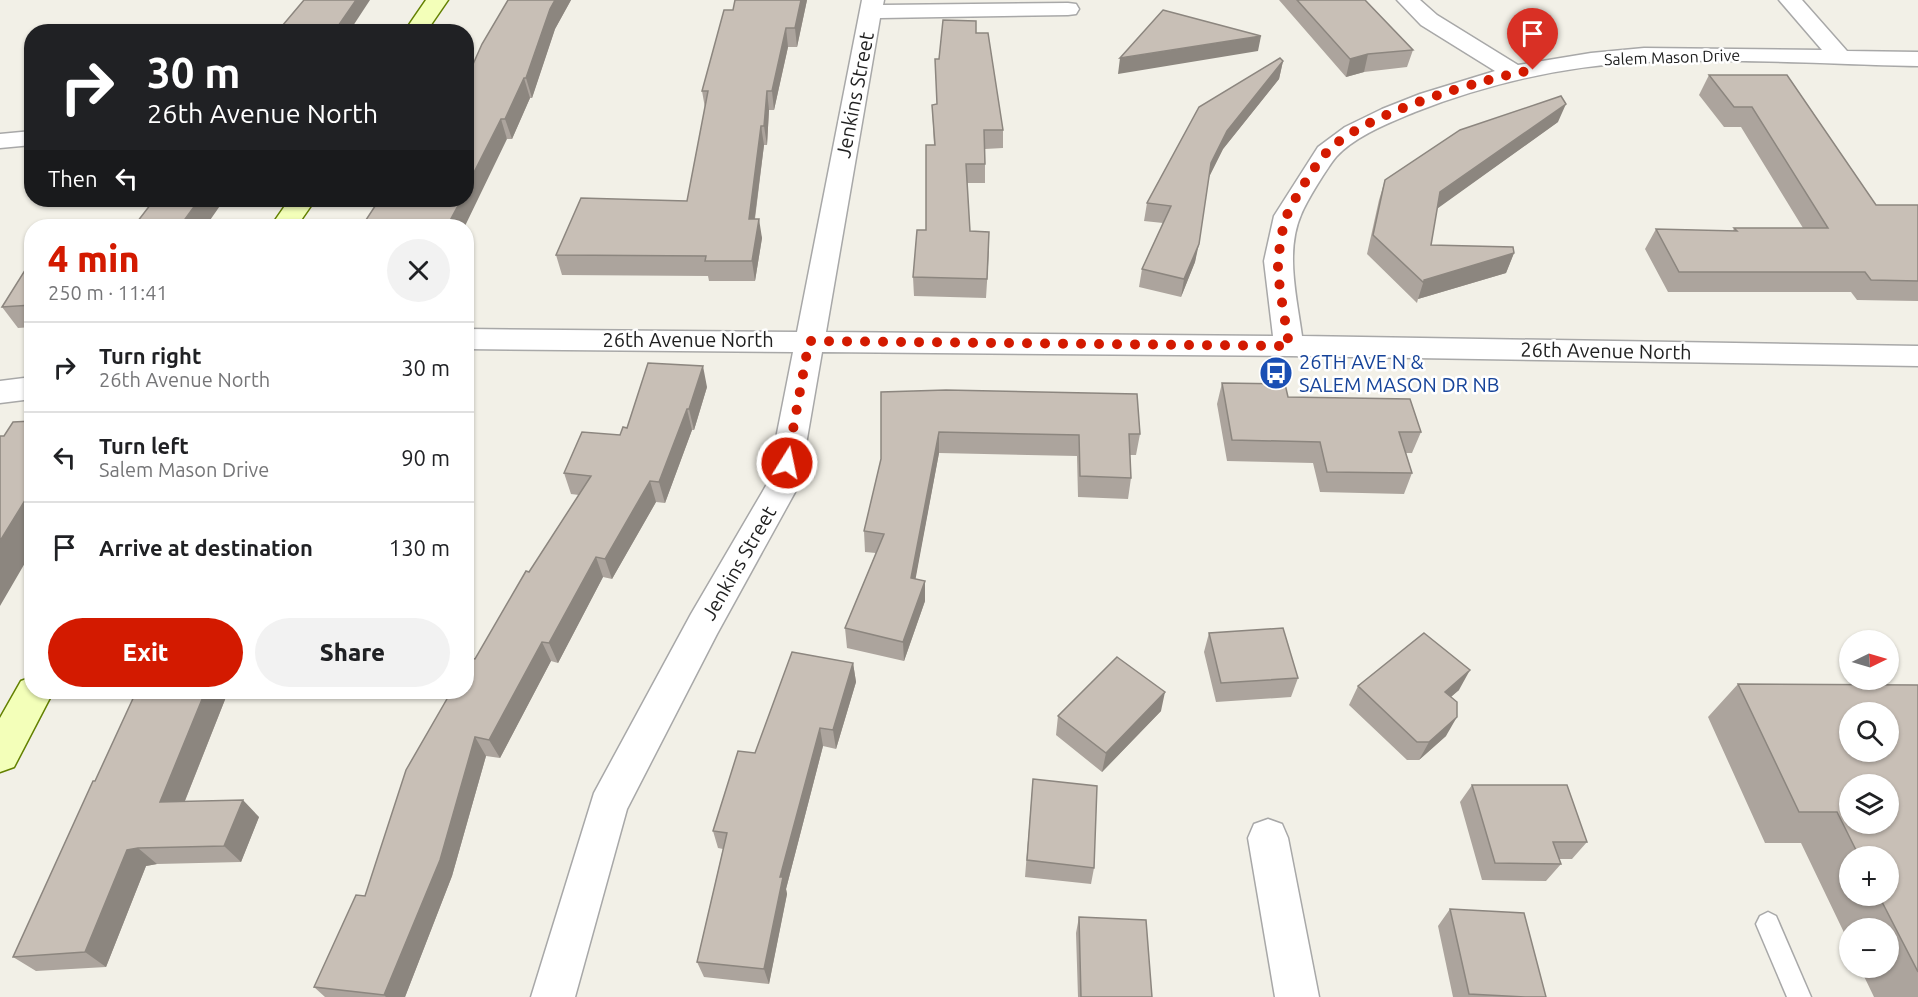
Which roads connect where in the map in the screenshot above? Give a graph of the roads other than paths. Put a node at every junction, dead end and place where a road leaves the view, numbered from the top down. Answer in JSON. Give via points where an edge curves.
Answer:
{"nodes":[{"id":1,"x":437,"y":0,"type":"edge"},
{"id":2,"x":1408,"y":0,"type":"edge"},
{"id":3,"x":1790,"y":0,"type":"edge"},
{"id":4,"x":872,"y":6,"type":"edge"},
{"id":5,"x":1068,"y":9,"type":"dead end"},
{"id":6,"x":421,"y":24,"type":"edge"},
{"id":7,"x":1840,"y":57,"type":"junction"},
{"id":8,"x":1918,"y":58,"type":"edge"},
{"id":9,"x":1514,"y":73,"type":"junction"},
{"id":10,"x":24,"y":139,"type":"edge"},
{"id":11,"x":0,"y":141,"type":"edge"},
{"id":12,"x":474,"y":339,"type":"edge"},
{"id":13,"x":809,"y":341,"type":"junction"},
{"id":14,"x":1289,"y":346,"type":"junction"},
{"id":15,"x":1918,"y":356,"type":"edge"},
{"id":16,"x":24,"y":389,"type":"edge"},
{"id":17,"x":0,"y":392,"type":"edge"},
{"id":18,"x":30,"y":699,"type":"edge"},
{"id":19,"x":0,"y":755,"type":"edge"},
{"id":20,"x":1268,"y":838,"type":"dead end"},
{"id":21,"x":1768,"y":924,"type":"dead end"},
{"id":22,"x":553,"y":997,"type":"edge"},
{"id":23,"x":1298,"y":997,"type":"edge"},
{"id":24,"x":1799,"y":997,"type":"edge"}],
"edges":[{"from":1,"to":6,"type":"street"},
{"from":2,"to":9,"type":"street","via":[[1429,20]]},
{"from":3,"to":7,"type":"street"},
{"from":4,"to":5,"type":"street"},
{"from":4,"to":13,"type":"street","name":"Jenkins Street"},
{"from":7,"to":8,"type":"street","name":"Salem Mason Drive"},
{"from":7,"to":9,"type":"street","name":"Salem Mason Drive","via":[[1644,55]]},
{"from":9,"to":14,"type":"street","name":"Salem Mason Drive","via":[[1390,114],[1354,132],[1327,152],[1287,216],[1278,261]]},
{"from":10,"to":11,"type":"street"},
{"from":12,"to":13,"type":"street","name":"26th Avenue North"},
{"from":13,"to":14,"type":"street","name":"26th Avenue North"},
{"from":13,"to":22,"type":"street","name":"Jenkins Street","via":[[783,485],[608,806]]},
{"from":14,"to":15,"type":"street","name":"26th Avenue North"},
{"from":16,"to":17,"type":"street"},
{"from":18,"to":19,"type":"street"},
{"from":20,"to":23,"type":"street"},
{"from":21,"to":24,"type":"lane"}]}
